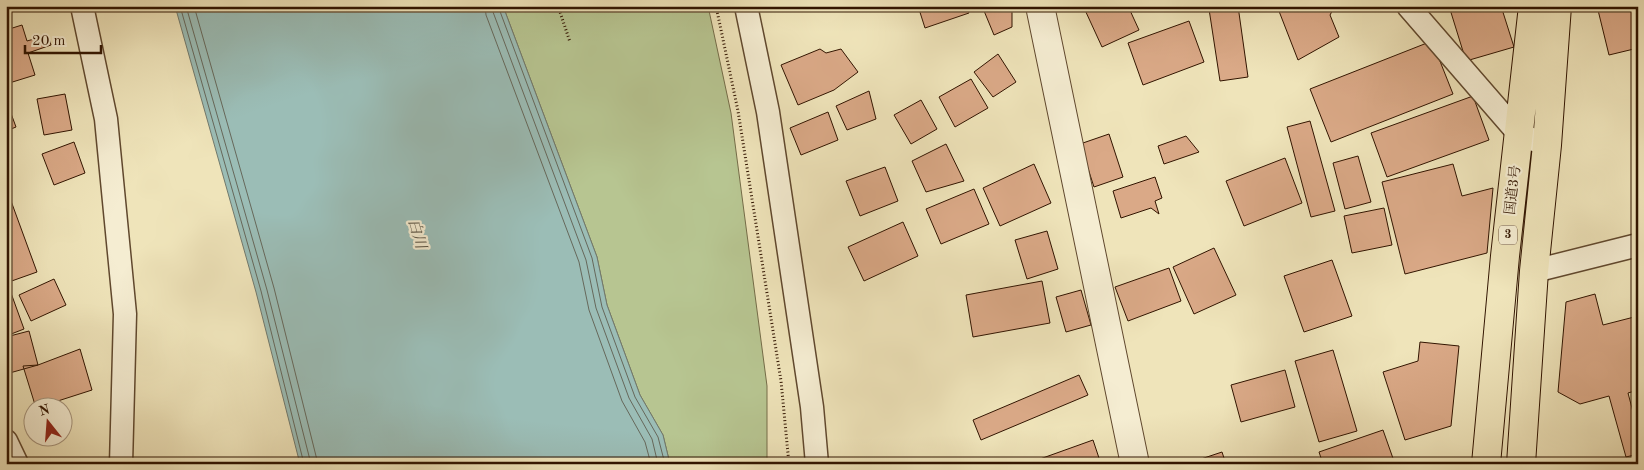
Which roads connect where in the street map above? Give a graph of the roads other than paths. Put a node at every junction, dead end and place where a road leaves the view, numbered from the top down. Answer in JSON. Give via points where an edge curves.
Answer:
{"nodes":[{"id":1,"x":82,"y":6,"type":"edge"},
{"id":2,"x":746,"y":6,"type":"edge"},
{"id":3,"x":1040,"y":6,"type":"edge"},
{"id":4,"x":1408,"y":6,"type":"edge"},
{"id":5,"x":1533,"y":6,"type":"edge"},
{"id":6,"x":1557,"y":6,"type":"edge"},
{"id":7,"x":1519,"y":134,"type":"junction"},
{"id":8,"x":1547,"y":144,"type":"junction"},
{"id":9,"x":1638,"y":245,"type":"edge"},
{"id":10,"x":1534,"y":271,"type":"junction"},
{"id":11,"x":6,"y":441,"type":"edge"},
{"id":12,"x":17,"y":464,"type":"edge"},
{"id":13,"x":121,"y":464,"type":"edge"},
{"id":14,"x":817,"y":464,"type":"edge"},
{"id":15,"x":1136,"y":464,"type":"edge"},
{"id":16,"x":1486,"y":464,"type":"edge"},
{"id":17,"x":1521,"y":464,"type":"edge"}],
"edges":[{"from":1,"to":13,"type":"street","via":[[106,119],[125,314]]},
{"from":2,"to":14,"type":"street","via":[[768,112],[812,407]]},
{"from":3,"to":15,"type":"street"},
{"from":4,"to":7,"type":"street"},
{"from":5,"to":7,"type":"highway","name":"国道3号","number":"3"},
{"from":6,"to":8,"type":"highway","name":"国道3号","number":"3"},
{"from":7,"to":8,"type":"street"},
{"from":7,"to":16,"type":"highway","name":"国道3号","number":"3"},
{"from":8,"to":10,"type":"highway","name":"国道3号","number":"3"},
{"from":9,"to":10,"type":"street"},
{"from":10,"to":17,"type":"highway","name":"国道3号","number":"3"},
{"from":11,"to":12,"type":"street"}]}
